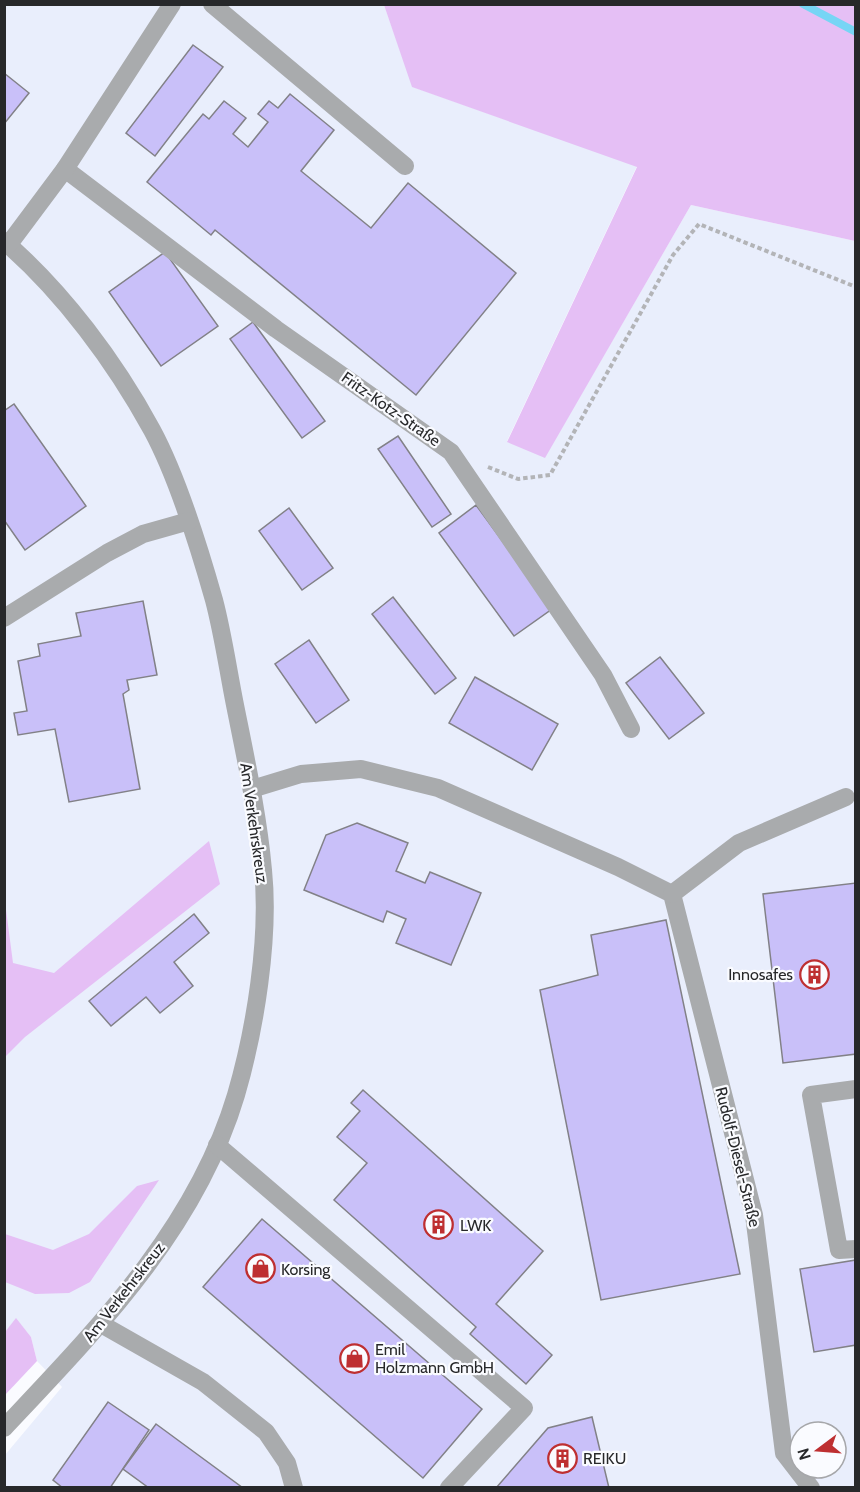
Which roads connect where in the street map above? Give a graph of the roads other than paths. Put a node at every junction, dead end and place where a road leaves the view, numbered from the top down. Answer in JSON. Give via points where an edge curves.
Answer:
{"nodes":[{"id":1,"x":172,"y":4,"type":"edge"},
{"id":2,"x":212,"y":4,"type":"edge"},
{"id":3,"x":405,"y":166,"type":"dead end"},
{"id":4,"x":65,"y":169,"type":"junction"},
{"id":5,"x":7,"y":242,"type":"edge"},
{"id":6,"x":189,"y":521,"type":"junction"},
{"id":7,"x":4,"y":618,"type":"edge"},
{"id":8,"x":632,"y":729,"type":"dead end"},
{"id":9,"x":252,"y":789,"type":"junction"},
{"id":10,"x":846,"y":797,"type":"dead end"},
{"id":11,"x":672,"y":894,"type":"junction"},
{"id":12,"x":855,"y":1089,"type":"edge"},
{"id":13,"x":216,"y":1145,"type":"junction"},
{"id":14,"x":855,"y":1249,"type":"edge"},
{"id":15,"x":101,"y":1324,"type":"junction"},
{"id":16,"x":4,"y":1428,"type":"edge"},
{"id":17,"x":294,"y":1488,"type":"edge"},
{"id":18,"x":449,"y":1488,"type":"edge"},
{"id":19,"x":811,"y":1488,"type":"edge"}],
"edges":[{"from":1,"to":4,"type":"street"},
{"from":2,"to":3,"type":"street"},
{"from":4,"to":5,"type":"street"},
{"from":4,"to":8,"type":"street","name":"Fritz-Kotz-Straße","via":[[276,329],[451,452],[603,675]]},
{"from":5,"to":6,"type":"street","name":"Am Verkehrskreuz","via":[[85,326],[152,431]]},
{"from":6,"to":7,"type":"street","via":[[143,534]]},
{"from":6,"to":9,"type":"street","name":"Am Verkehrskreuz","via":[[214,603]]},
{"from":9,"to":11,"type":"street","via":[[302,774],[361,769],[438,788]]},
{"from":9,"to":13,"type":"street","name":"Am Verkehrskreuz","via":[[264,873],[261,975],[236,1096]]},
{"from":10,"to":11,"type":"street","via":[[739,843]]},
{"from":11,"to":19,"type":"street","name":"Rudolf-Diesel-Straße","via":[[754,1215],[784,1453]]},
{"from":12,"to":14,"type":"street","via":[[810,1095],[838,1250]]},
{"from":13,"to":15,"type":"street","name":"Am Verkehrskreuz","via":[[186,1208],[153,1260]]},
{"from":13,"to":18,"type":"street","via":[[524,1408]]},
{"from":15,"to":16,"type":"street","name":"Am Verkehrskreuz"},
{"from":15,"to":17,"type":"street","via":[[204,1382],[266,1432],[287,1463]]}]}
